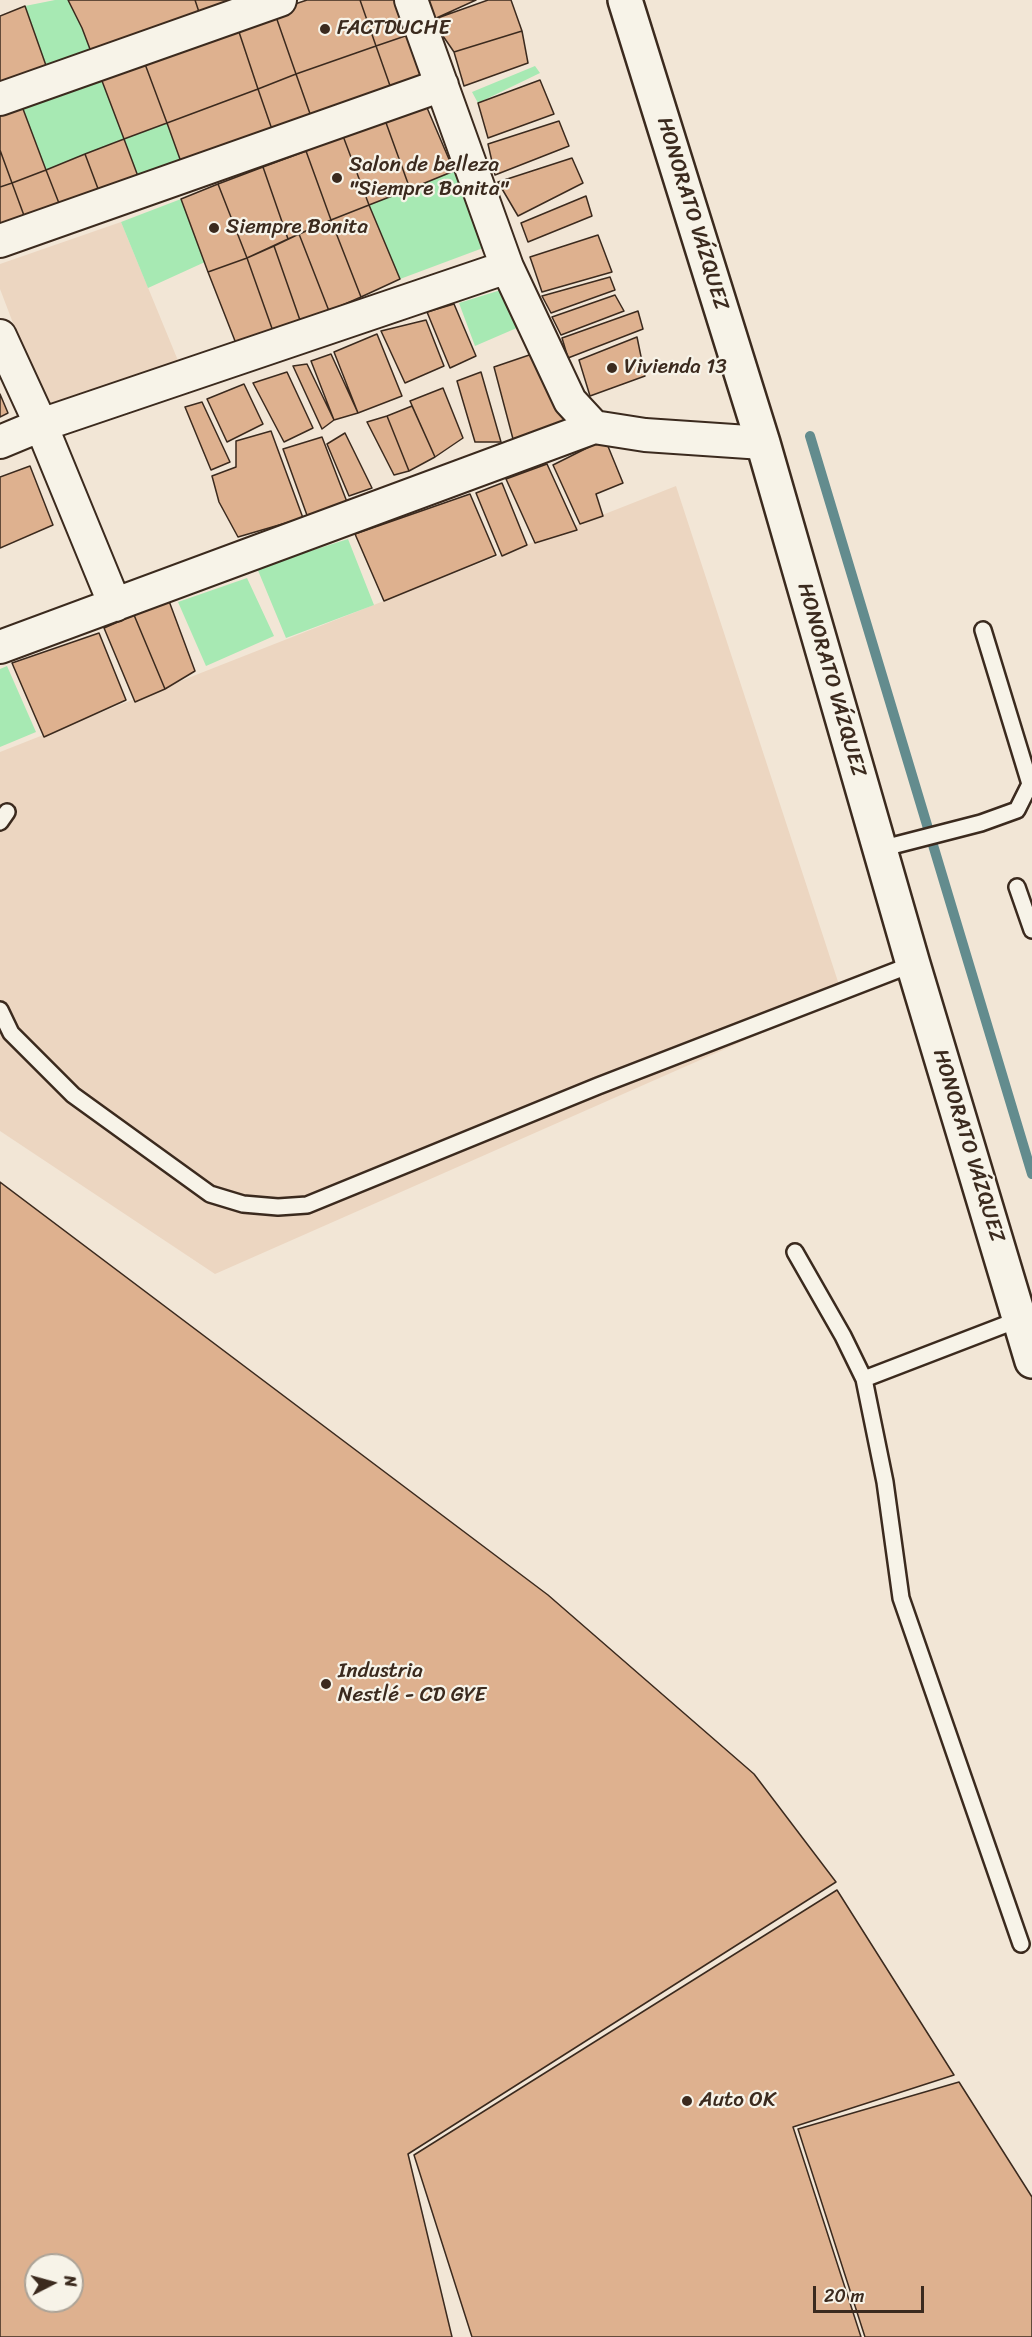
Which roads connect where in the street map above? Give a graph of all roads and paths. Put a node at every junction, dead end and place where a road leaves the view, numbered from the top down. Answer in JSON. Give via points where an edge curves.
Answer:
{"nodes":[{"id":1,"x":280,"y":0,"type":"edge"},
{"id":2,"x":411,"y":0,"type":"edge"},
{"id":3,"x":626,"y":0,"type":"edge"},
{"id":4,"x":442,"y":85,"type":"junction"},
{"id":5,"x":0,"y":99,"type":"edge"},
{"id":6,"x":0,"y":241,"type":"edge"},
{"id":7,"x":507,"y":267,"type":"junction"},
{"id":8,"x":0,"y":336,"type":"edge"},
{"id":9,"x":41,"y":425,"type":"junction"},
{"id":10,"x":594,"y":427,"type":"junction"},
{"id":11,"x":0,"y":442,"type":"edge"},
{"id":12,"x":762,"y":443,"type":"junction"},
{"id":13,"x":115,"y":605,"type":"junction"},
{"id":14,"x":983,"y":630,"type":"dead end"},
{"id":15,"x":0,"y":647,"type":"edge"},
{"id":16,"x":880,"y":849,"type":"junction"},
{"id":17,"x":1017,"y":887,"type":"dead end"},
{"id":18,"x":1032,"y":930,"type":"edge"},
{"id":19,"x":913,"y":964,"type":"junction"},
{"id":20,"x":0,"y":1010,"type":"edge"},
{"id":21,"x":795,"y":1252,"type":"dead end"},
{"id":22,"x":1020,"y":1319,"type":"junction"},
{"id":23,"x":1032,"y":1360,"type":"edge"},
{"id":24,"x":864,"y":1379,"type":"junction"},
{"id":25,"x":1022,"y":1944,"type":"dead end"}],
"edges":[{"from":1,"to":5,"type":"street"},
{"from":2,"to":4,"type":"street"},
{"from":3,"to":12,"type":"street","name":"HONORATO VÁZQUEZ"},
{"from":4,"to":6,"type":"street"},
{"from":4,"to":7,"type":"street"},
{"from":7,"to":9,"type":"street"},
{"from":7,"to":10,"type":"street","via":[[570,401]]},
{"from":8,"to":9,"type":"street"},
{"from":9,"to":11,"type":"street"},
{"from":9,"to":13,"type":"street"},
{"from":10,"to":12,"type":"street","via":[[645,435]]},
{"from":10,"to":13,"type":"street"},
{"from":12,"to":16,"type":"street","name":"HONORATO VÁZQUEZ"},
{"from":13,"to":15,"type":"street"},
{"from":14,"to":16,"type":"lane","via":[[1030,784],[1017,810]]},
{"from":16,"to":19,"type":"street","name":"HONORATO VÁZQUEZ"},
{"from":17,"to":18,"type":"lane"},
{"from":19,"to":20,"type":"lane","via":[[598,1086],[307,1205],[278,1208],[243,1204],[210,1194],[73,1095],[11,1033]]},
{"from":19,"to":22,"type":"street","name":"HONORATO VÁZQUEZ"},
{"from":21,"to":24,"type":"lane"},
{"from":22,"to":23,"type":"street","name":"HONORATO VÁZQUEZ"},
{"from":22,"to":24,"type":"lane"},
{"from":24,"to":25,"type":"lane","via":[[885,1482],[901,1598]]}]}
